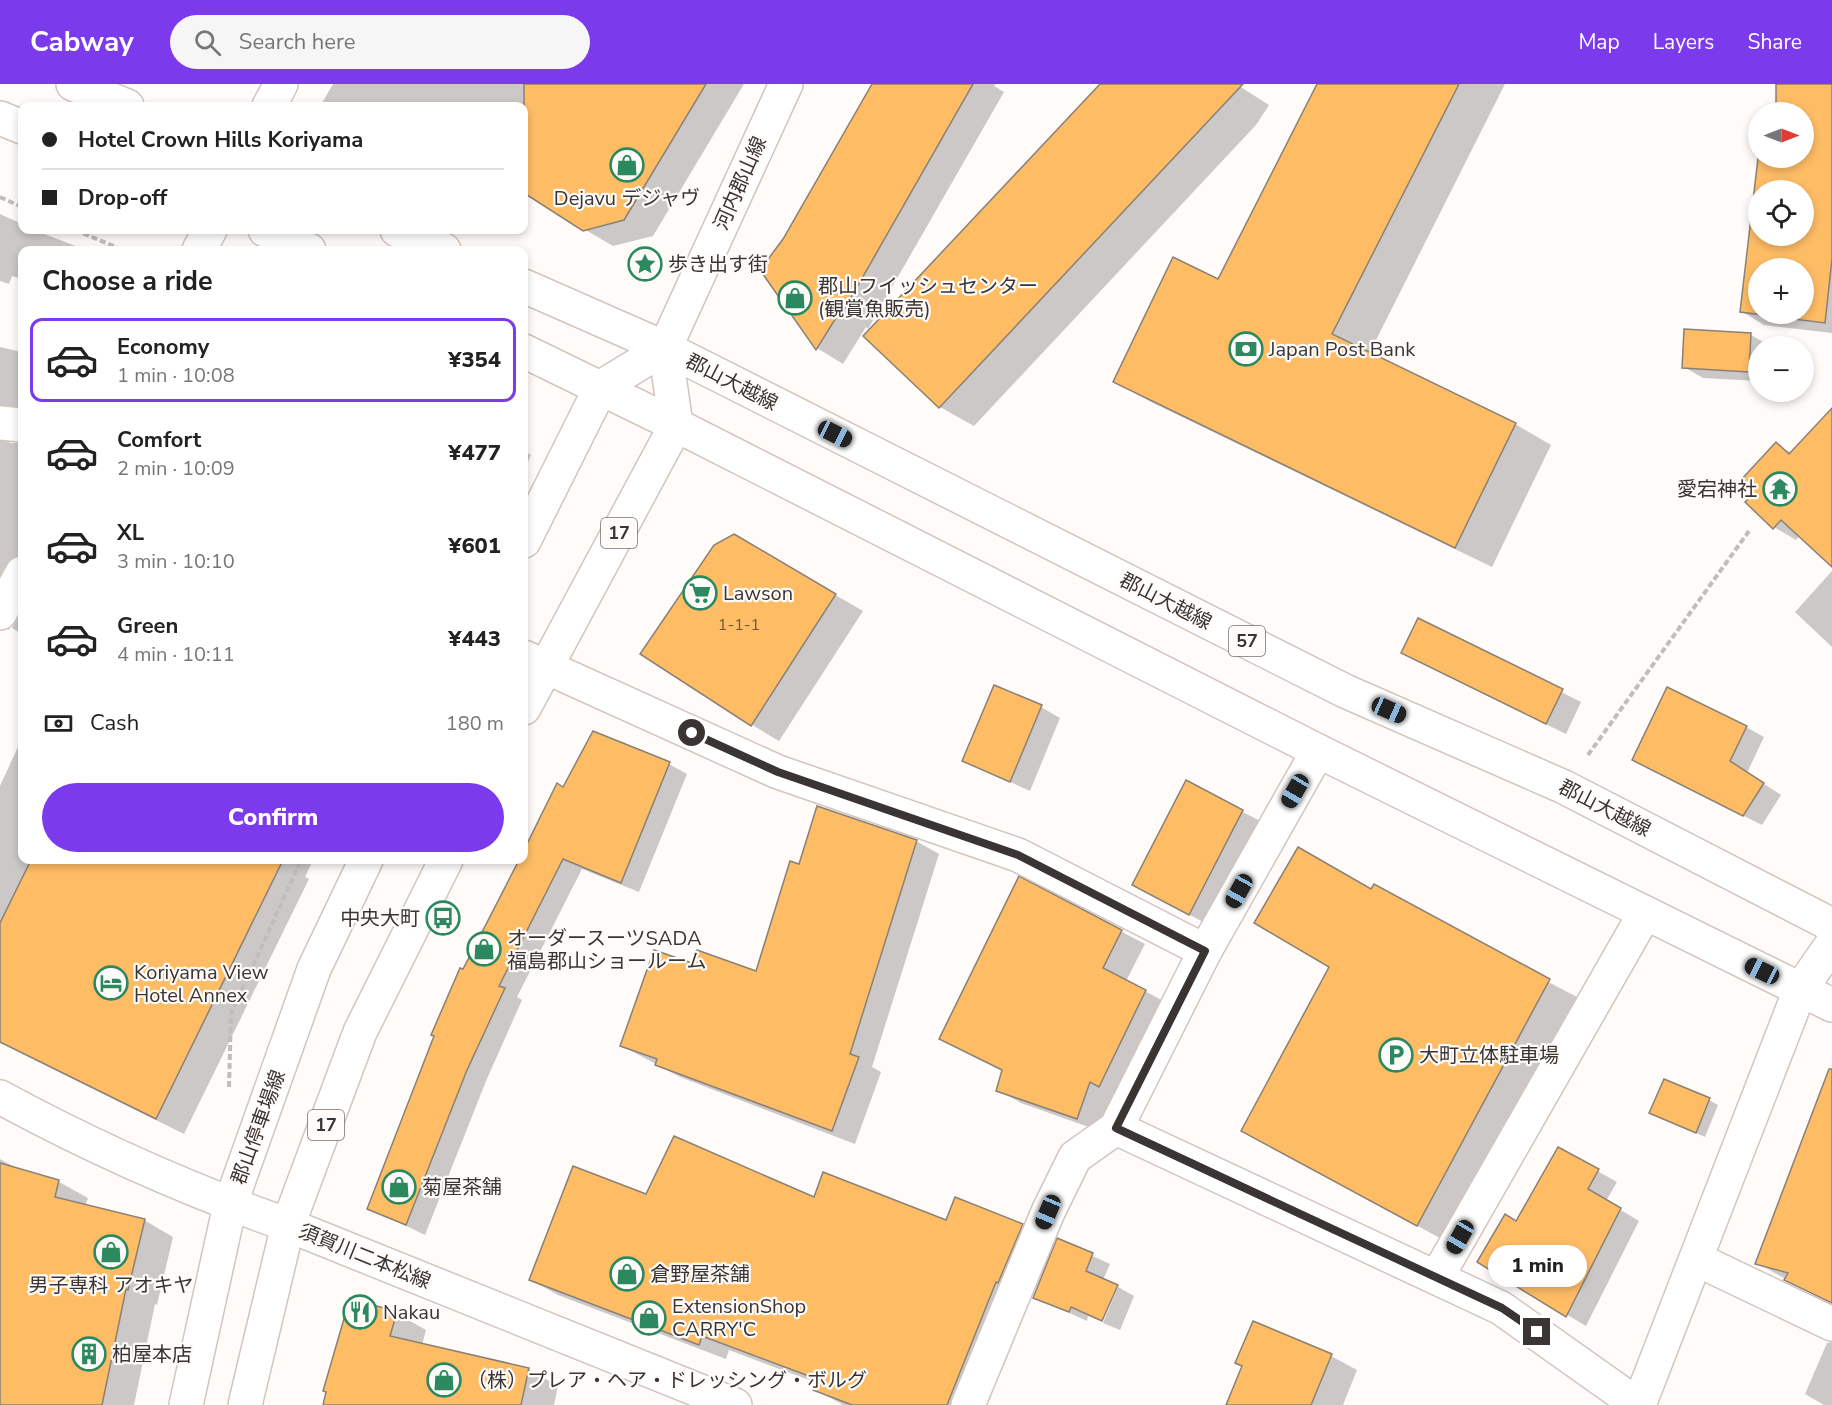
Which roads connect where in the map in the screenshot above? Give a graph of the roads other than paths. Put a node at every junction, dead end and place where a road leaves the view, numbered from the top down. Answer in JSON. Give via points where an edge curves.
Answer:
{"nodes":[{"id":1,"x":73,"y":84,"type":"edge"},
{"id":2,"x":281,"y":84,"type":"edge"},
{"id":3,"x":786,"y":84,"type":"edge"},
{"id":4,"x":124,"y":98,"type":"edge"},
{"id":5,"x":271,"y":102,"type":"edge"},
{"id":6,"x":0,"y":118,"type":"edge"},
{"id":7,"x":18,"y":125,"type":"edge"},
{"id":8,"x":274,"y":234,"type":"edge"},
{"id":9,"x":406,"y":234,"type":"edge"},
{"id":10,"x":300,"y":246,"type":"edge"},
{"id":11,"x":435,"y":246,"type":"edge"},
{"id":12,"x":528,"y":288,"type":"edge"},
{"id":13,"x":665,"y":348,"type":"junction"},
{"id":14,"x":528,"y":353,"type":"edge"},
{"id":15,"x":601,"y":387,"type":"junction"},
{"id":16,"x":0,"y":423,"type":"edge"},
{"id":17,"x":18,"y":425,"type":"edge"},
{"id":18,"x":676,"y":425,"type":"junction"},
{"id":19,"x":528,"y":533,"type":"edge"},
{"id":20,"x":18,"y":580,"type":"edge"},
{"id":21,"x":0,"y":614,"type":"edge"},
{"id":22,"x":534,"y":662,"type":"edge"},
{"id":23,"x":528,"y":690,"type":"edge"},
{"id":24,"x":1318,"y":751,"type":"junction"},
{"id":25,"x":364,"y":864,"type":"edge"},
{"id":26,"x":444,"y":864,"type":"edge"},
{"id":27,"x":1646,"y":913,"type":"junction"},
{"id":28,"x":1832,"y":925,"type":"edge"},
{"id":29,"x":1832,"y":944,"type":"edge"},
{"id":30,"x":1205,"y":951,"type":"junction"},
{"id":31,"x":1800,"y":990,"type":"junction"},
{"id":32,"x":1832,"y":1005,"type":"edge"},
{"id":33,"x":0,"y":1097,"type":"edge"},
{"id":34,"x":1116,"y":1128,"type":"junction"},
{"id":35,"x":230,"y":1205,"type":"junction"},
{"id":36,"x":288,"y":1225,"type":"junction"},
{"id":37,"x":1696,"y":1259,"type":"junction"},
{"id":38,"x":1437,"y":1277,"type":"junction"},
{"id":39,"x":1832,"y":1324,"type":"edge"},
{"id":40,"x":186,"y":1405,"type":"edge"},
{"id":41,"x":245,"y":1405,"type":"edge"},
{"id":42,"x":735,"y":1405,"type":"edge"},
{"id":43,"x":968,"y":1405,"type":"edge"},
{"id":44,"x":1639,"y":1405,"type":"edge"}],
"edges":[{"from":1,"to":4,"type":"main road"},
{"from":2,"to":5,"type":"main road"},
{"from":3,"to":13,"type":"main road","name":"河内郡山線"},
{"from":6,"to":7,"type":"main road"},
{"from":8,"to":10,"type":"main road"},
{"from":9,"to":11,"type":"main road"},
{"from":12,"to":13,"type":"main road"},
{"from":13,"to":15,"type":"main road"},
{"from":13,"to":18,"type":"main road"},
{"from":13,"to":28,"type":"main road","name":"郡山大越線","number":"57","via":[[1345,691],[1564,787]]},
{"from":14,"to":15,"type":"main road"},
{"from":15,"to":18,"type":"main road"},
{"from":15,"to":19,"type":"main road"},
{"from":16,"to":17,"type":"main road"},
{"from":18,"to":22,"type":"main road","number":"17","via":[[588,592]]},
{"from":18,"to":24,"type":"main road"},
{"from":20,"to":21,"type":"main road"},
{"from":22,"to":23,"type":"main road","number":"17"},
{"from":22,"to":30,"type":"main road","via":[[778,772],[1018,855]]},
{"from":24,"to":27,"type":"main road"},
{"from":24,"to":30,"type":"main road"},
{"from":25,"to":35,"type":"main road","name":"郡山停車場線","via":[[315,969]]},
{"from":26,"to":36,"type":"main road","number":"17","via":[[360,1032]]},
{"from":27,"to":31,"type":"main road"},
{"from":27,"to":38,"type":"main road"},
{"from":29,"to":31,"type":"main road"},
{"from":30,"to":34,"type":"main road"},
{"from":31,"to":32,"type":"main road"},
{"from":31,"to":37,"type":"main road"},
{"from":33,"to":35,"type":"main road","name":"須賀川二本松線","via":[[57,1128]]},
{"from":34,"to":38,"type":"main road"},
{"from":34,"to":43,"type":"main road","via":[[1075,1157],[1048,1212]]},
{"from":35,"to":36,"type":"main road","name":"須賀川二本松線"},
{"from":35,"to":40,"type":"main road","name":"郡山停車場線"},
{"from":36,"to":41,"type":"main road","number":"17"},
{"from":36,"to":42,"type":"main road","name":"須賀川二本松線"},
{"from":37,"to":39,"type":"main road"},
{"from":37,"to":44,"type":"main road"},
{"from":38,"to":44,"type":"main road","via":[[1502,1308]]}]}
